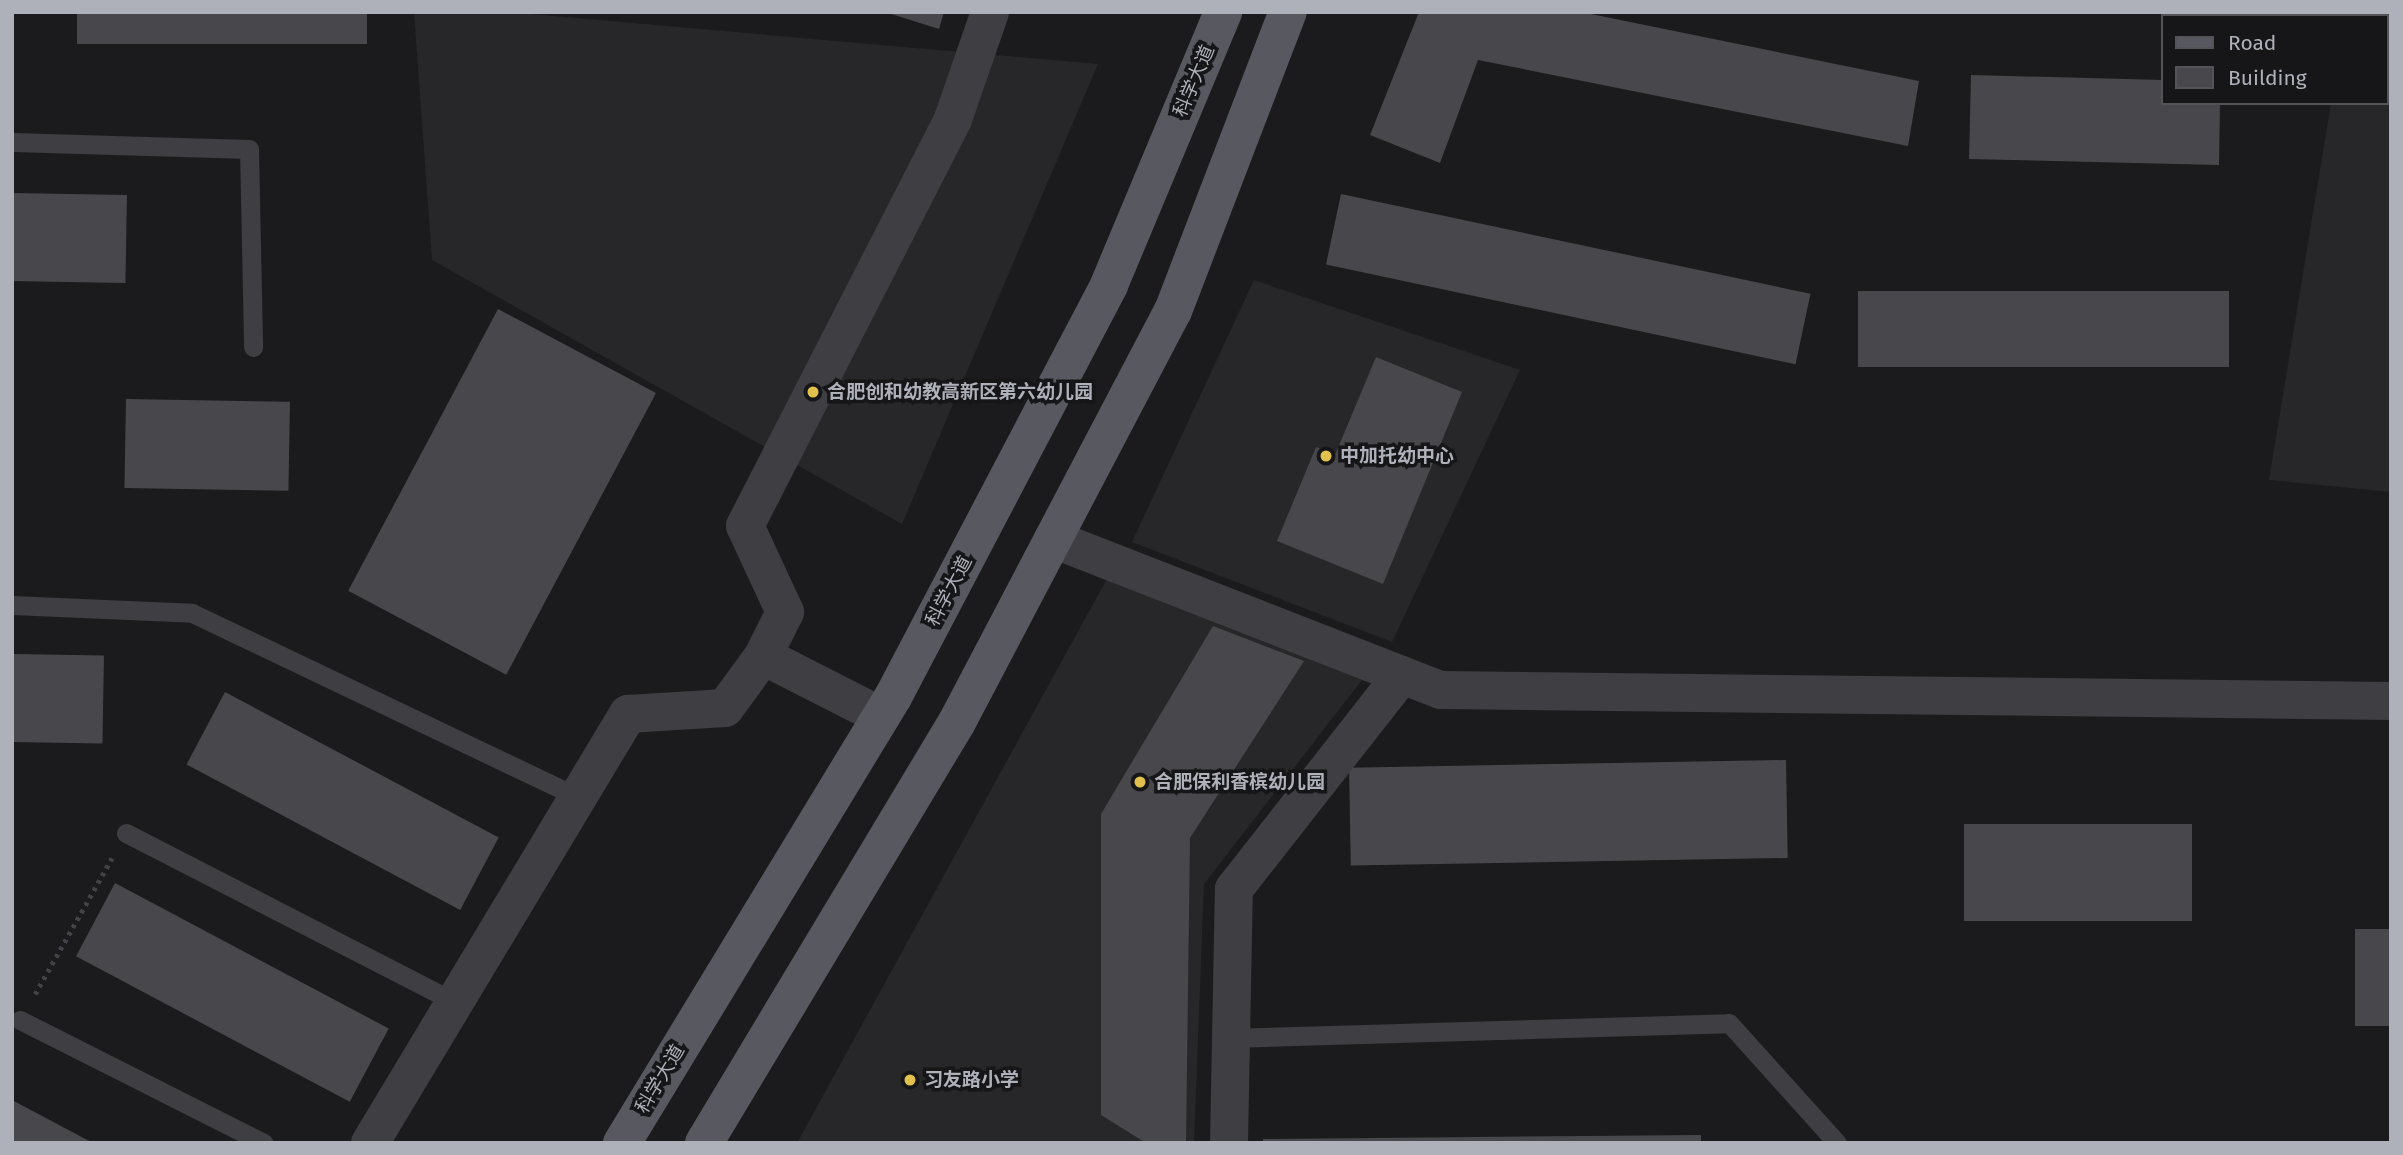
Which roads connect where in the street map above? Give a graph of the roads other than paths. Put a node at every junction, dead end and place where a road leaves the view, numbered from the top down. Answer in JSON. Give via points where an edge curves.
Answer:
{"nodes":[{"id":1,"x":990,"y":12,"type":"edge"},
{"id":2,"x":1223,"y":12,"type":"edge"},
{"id":3,"x":1288,"y":12,"type":"edge"},
{"id":4,"x":12,"y":142,"type":"edge"},
{"id":5,"x":253,"y":347,"type":"dead end"},
{"id":6,"x":1053,"y":539,"type":"junction"},
{"id":7,"x":12,"y":605,"type":"edge"},
{"id":8,"x":763,"y":656,"type":"junction"},
{"id":9,"x":1402,"y":675,"type":"junction"},
{"id":10,"x":2391,"y":701,"type":"edge"},
{"id":11,"x":881,"y":716,"type":"junction"},
{"id":12,"x":578,"y":797,"type":"junction"},
{"id":13,"x":126,"y":833,"type":"road end"},
{"id":14,"x":455,"y":1002,"type":"junction"},
{"id":15,"x":20,"y":1020,"type":"road end"},
{"id":16,"x":1231,"y":1038,"type":"junction"},
{"id":17,"x":264,"y":1143,"type":"edge"},
{"id":18,"x":370,"y":1143,"type":"edge"},
{"id":19,"x":622,"y":1143,"type":"edge"},
{"id":20,"x":704,"y":1143,"type":"edge"},
{"id":21,"x":1229,"y":1143,"type":"edge"},
{"id":22,"x":1837,"y":1143,"type":"edge"}],
"edges":[{"from":1,"to":8,"type":"street","via":[[953,119],[746,527],[785,612]]},
{"from":2,"to":11,"type":"main road","name":"科学大道","via":[[1109,285]]},
{"from":3,"to":6,"type":"main road","via":[[1173,311]]},
{"from":4,"to":5,"type":"lane","via":[[249,149]]},
{"from":6,"to":9,"type":"street"},
{"from":6,"to":20,"type":"main road","via":[[957,722]]},
{"from":7,"to":12,"type":"lane","via":[[192,613]]},
{"from":8,"to":11,"type":"street"},
{"from":8,"to":12,"type":"street","via":[[725,708],[628,714]]},
{"from":9,"to":10,"type":"street","via":[[1441,690]]},
{"from":9,"to":16,"type":"street","via":[[1234,889]]},
{"from":11,"to":19,"type":"main road","name":"科学大道"},
{"from":12,"to":14,"type":"street"},
{"from":13,"to":14,"type":"lane"},
{"from":14,"to":18,"type":"street"},
{"from":15,"to":17,"type":"lane"},
{"from":16,"to":21,"type":"street"},
{"from":16,"to":22,"type":"lane","via":[[1729,1023]]}]}
